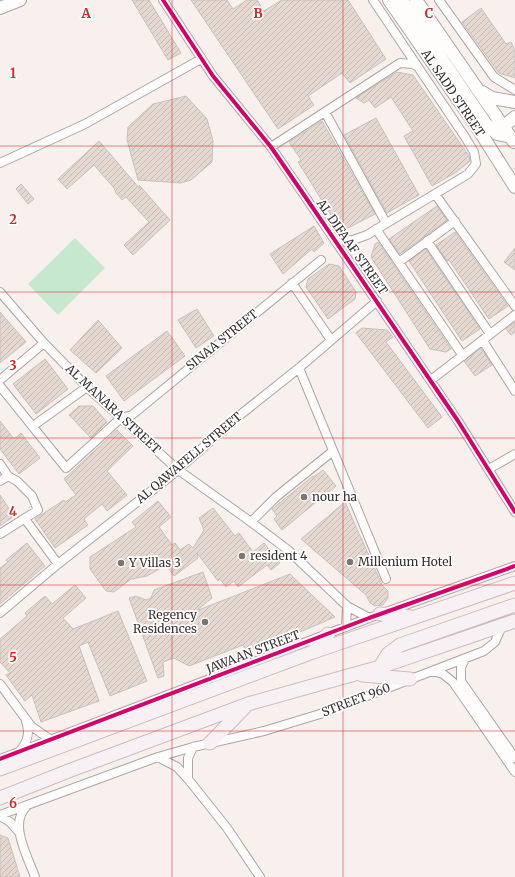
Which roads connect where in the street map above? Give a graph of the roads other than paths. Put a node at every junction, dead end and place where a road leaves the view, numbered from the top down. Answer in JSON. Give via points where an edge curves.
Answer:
{"nodes":[{"id":1,"x":20,"y":0,"type":"edge"},
{"id":2,"x":163,"y":0,"type":"edge"},
{"id":3,"x":373,"y":0,"type":"edge"},
{"id":4,"x":389,"y":0,"type":"edge"},
{"id":5,"x":402,"y":0,"type":"edge"},
{"id":6,"x":416,"y":0,"type":"edge"},
{"id":7,"x":440,"y":0,"type":"edge"},
{"id":8,"x":0,"y":8,"type":"edge"},
{"id":9,"x":201,"y":59,"type":"junction"},
{"id":10,"x":419,"y":68,"type":"junction"},
{"id":11,"x":479,"y":90,"type":"junction"},
{"id":12,"x":515,"y":90,"type":"edge"},
{"id":13,"x":515,"y":102,"type":"edge"},
{"id":14,"x":325,"y":112,"type":"junction"},
{"id":15,"x":515,"y":117,"type":"edge"},
{"id":16,"x":500,"y":130,"type":"junction"},
{"id":17,"x":514,"y":138,"type":"edge"},
{"id":18,"x":271,"y":147,"type":"junction"},
{"id":19,"x":497,"y":158,"type":"junction"},
{"id":20,"x":0,"y":163,"type":"edge"},
{"id":21,"x":514,"y":185,"type":"edge"},
{"id":22,"x":435,"y":194,"type":"junction"},
{"id":23,"x":455,"y":221,"type":"junction"},
{"id":24,"x":386,"y":223,"type":"junction"},
{"id":25,"x":376,"y":229,"type":"junction"},
{"id":26,"x":335,"y":240,"type":"junction"},
{"id":27,"x":427,"y":241,"type":"junction"},
{"id":28,"x":321,"y":260,"type":"dead end"},
{"id":29,"x":398,"y":262,"type":"junction"},
{"id":30,"x":292,"y":283,"type":"junction"},
{"id":31,"x":0,"y":292,"type":"edge"},
{"id":32,"x":377,"y":301,"type":"junction"},
{"id":33,"x":515,"y":306,"type":"edge"},
{"id":34,"x":515,"y":315,"type":"edge"},
{"id":35,"x":490,"y":334,"type":"junction"},
{"id":36,"x":331,"y":340,"type":"junction"},
{"id":37,"x":483,"y":341,"type":"junction"},
{"id":38,"x":44,"y":343,"type":"junction"},
{"id":39,"x":463,"y":356,"type":"junction"},
{"id":40,"x":299,"y":368,"type":"junction"},
{"id":41,"x":0,"y":380,"type":"edge"},
{"id":42,"x":431,"y":380,"type":"junction"},
{"id":43,"x":0,"y":386,"type":"edge"},
{"id":44,"x":87,"y":387,"type":"junction"},
{"id":45,"x":515,"y":391,"type":"edge"},
{"id":46,"x":121,"y":418,"type":"junction"},
{"id":47,"x":33,"y":426,"type":"junction"},
{"id":48,"x":333,"y":451,"type":"junction"},
{"id":49,"x":515,"y":454,"type":"edge"},
{"id":50,"x":0,"y":464,"type":"edge"},
{"id":51,"x":177,"y":469,"type":"junction"},
{"id":52,"x":489,"y":469,"type":"junction"},
{"id":53,"x":8,"y":476,"type":"junction"},
{"id":54,"x":0,"y":481,"type":"edge"},
{"id":55,"x":515,"y":512,"type":"edge"},
{"id":56,"x":25,"y":519,"type":"junction"},
{"id":57,"x":251,"y":522,"type":"junction"},
{"id":58,"x":0,"y":534,"type":"edge"},
{"id":59,"x":58,"y":564,"type":"junction"},
{"id":60,"x":515,"y":566,"type":"edge"},
{"id":61,"x":386,"y":579,"type":"dead end"},
{"id":62,"x":515,"y":583,"type":"edge"},
{"id":63,"x":515,"y":605,"type":"edge"},
{"id":64,"x":347,"y":606,"type":"junction"},
{"id":65,"x":0,"y":613,"type":"edge"},
{"id":66,"x":374,"y":616,"type":"junction"},
{"id":67,"x":415,"y":618,"type":"junction"},
{"id":68,"x":515,"y":621,"type":"edge"},
{"id":69,"x":502,"y":626,"type":"junction"},
{"id":70,"x":346,"y":627,"type":"junction"},
{"id":71,"x":328,"y":634,"type":"junction"},
{"id":72,"x":312,"y":652,"type":"junction"},
{"id":73,"x":465,"y":659,"type":"junction"},
{"id":74,"x":380,"y":667,"type":"junction"},
{"id":75,"x":432,"y":672,"type":"junction"},
{"id":76,"x":356,"y":674,"type":"junction"},
{"id":77,"x":410,"y":680,"type":"junction"},
{"id":78,"x":0,"y":684,"type":"edge"},
{"id":79,"x":248,"y":704,"type":"junction"},
{"id":80,"x":25,"y":720,"type":"junction"},
{"id":81,"x":56,"y":743,"type":"junction"},
{"id":82,"x":210,"y":743,"type":"junction"},
{"id":83,"x":193,"y":747,"type":"junction"},
{"id":84,"x":18,"y":752,"type":"junction"},
{"id":85,"x":158,"y":757,"type":"junction"},
{"id":86,"x":515,"y":758,"type":"edge"},
{"id":87,"x":0,"y":759,"type":"edge"},
{"id":88,"x":0,"y":769,"type":"edge"},
{"id":89,"x":515,"y":772,"type":"edge"},
{"id":90,"x":188,"y":779,"type":"junction"},
{"id":91,"x":0,"y":798,"type":"edge"},
{"id":92,"x":27,"y":805,"type":"junction"},
{"id":93,"x":0,"y":816,"type":"edge"},
{"id":94,"x":19,"y":832,"type":"junction"},
{"id":95,"x":35,"y":877,"type":"edge"},
{"id":96,"x":260,"y":877,"type":"edge"}],
"edges":[{"from":1,"to":8,"type":"main road"},
{"from":2,"to":9,"type":"street","name":"AL DIFAAF STREET"},
{"from":3,"to":10,"type":"street","name":"AL SADD STREET"},
{"from":4,"to":19,"type":"main road","name":"AL SADD STREET"},
{"from":5,"to":16,"type":"main road","via":[[486,124]]},
{"from":6,"to":11,"type":"main road","name":"AL SADD STREET"},
{"from":7,"to":12,"type":"street","via":[[494,77]]},
{"from":9,"to":18,"type":"street","name":"AL DIFAAF STREET"},
{"from":9,"to":20,"type":"street","via":[[85,124]]},
{"from":10,"to":14,"type":"street","via":[[414,64],[400,63]]},
{"from":10,"to":22,"type":"street","name":"AL SADD STREET","via":[[474,152],[476,164],[473,170]]},
{"from":11,"to":13,"type":"main road","via":[[492,98]]},
{"from":11,"to":16,"type":"main road","name":"AL SADD STREET"},
{"from":14,"to":18,"type":"street"},
{"from":14,"to":24,"type":"street"},
{"from":15,"to":16,"type":"main road"},
{"from":16,"to":17,"type":"main road","name":"AL SADD STREET"},
{"from":16,"to":19,"type":"main road"},
{"from":18,"to":26,"type":"street","name":"AL DIFAAF STREET"},
{"from":19,"to":21,"type":"main road","name":"AL SADD STREET"},
{"from":22,"to":23,"type":"street"},
{"from":22,"to":24,"type":"street"},
{"from":23,"to":27,"type":"street"},
{"from":23,"to":33,"type":"street"},
{"from":24,"to":25,"type":"street"},
{"from":25,"to":26,"type":"street","via":[[353,240]]},
{"from":25,"to":29,"type":"street"},
{"from":26,"to":32,"type":"street","name":"AL DIFAAF STREET"},
{"from":27,"to":29,"type":"street"},
{"from":27,"to":35,"type":"street"},
{"from":28,"to":30,"type":"street","name":"SINAA STREET"},
{"from":29,"to":39,"type":"street"},
{"from":30,"to":36,"type":"street"},
{"from":30,"to":46,"type":"street","name":"SINAA STREET","via":[[132,415]]},
{"from":31,"to":38,"type":"street","name":"AL MANARA STREET"},
{"from":32,"to":36,"type":"street","name":"AL QAWAFELL STREET"},
{"from":32,"to":42,"type":"street","name":"AL DIFAAF STREET"},
{"from":34,"to":35,"type":"street"},
{"from":35,"to":37,"type":"street"},
{"from":36,"to":40,"type":"street","name":"AL QAWAFELL STREET"},
{"from":37,"to":39,"type":"street"},
{"from":37,"to":45,"type":"street"},
{"from":38,"to":41,"type":"street"},
{"from":38,"to":44,"type":"street","name":"AL MANARA STREET"},
{"from":39,"to":42,"type":"street"},
{"from":40,"to":48,"type":"street"},
{"from":40,"to":51,"type":"street","name":"AL QAWAFELL STREET","via":[[240,414]]},
{"from":42,"to":52,"type":"street","name":"AL DIFAAF STREET"},
{"from":43,"to":47,"type":"street"},
{"from":44,"to":46,"type":"street","name":"AL MANARA STREET"},
{"from":44,"to":47,"type":"street"},
{"from":46,"to":47,"type":"street","name":"SINAA STREET","via":[[66,468]]},
{"from":46,"to":51,"type":"street","name":"AL MANARA STREET"},
{"from":48,"to":57,"type":"street","via":[[276,497]]},
{"from":48,"to":61,"type":"street"},
{"from":49,"to":52,"type":"street"},
{"from":50,"to":53,"type":"street"},
{"from":51,"to":57,"type":"street","name":"AL MANARA STREET"},
{"from":51,"to":59,"type":"street","name":"AL QAWAFELL STREET"},
{"from":52,"to":55,"type":"street","name":"AL DIFAAF STREET"},
{"from":53,"to":54,"type":"street"},
{"from":53,"to":56,"type":"street","via":[[25,487],[36,504],[38,510]]},
{"from":56,"to":58,"type":"street"},
{"from":56,"to":59,"type":"street"},
{"from":57,"to":64,"type":"street","name":"AL MANARA STREET","via":[[288,550]]},
{"from":59,"to":65,"type":"street","name":"AL QAWAFELL STREET"},
{"from":60,"to":66,"type":"street","name":"JAWAAN STREET"},
{"from":62,"to":67,"type":"main road","name":"JAWAAN STREET"},
{"from":63,"to":74,"type":"main road","via":[[400,645],[388,654]]},
{"from":64,"to":66,"type":"street","name":"AL MANARA STREET"},
{"from":64,"to":70,"type":"street"},
{"from":66,"to":67,"type":"main road"},
{"from":66,"to":70,"type":"street","name":"JAWAAN STREET"},
{"from":67,"to":72,"type":"main road","name":"JAWAAN STREET"},
{"from":68,"to":69,"type":"main road"},
{"from":69,"to":73,"type":"street","name":"STREET 960","via":[[492,646]]},
{"from":69,"to":74,"type":"main road"},
{"from":70,"to":71,"type":"street","name":"JAWAAN STREET"},
{"from":71,"to":72,"type":"main road"},
{"from":71,"to":81,"type":"street","name":"JAWAAN STREET","via":[[69,733]]},
{"from":72,"to":81,"type":"main road","name":"JAWAAN STREET"},
{"from":73,"to":75,"type":"street","name":"STREET 960"},
{"from":73,"to":86,"type":"street","via":[[460,674],[464,685]]},
{"from":74,"to":76,"type":"main road"},
{"from":75,"to":77,"type":"street","name":"STREET 960"},
{"from":75,"to":89,"type":"street","via":[[437,671],[453,682]]},
{"from":76,"to":77,"type":"main road"},
{"from":76,"to":79,"type":"main road"},
{"from":77,"to":82,"type":"street","name":"STREET 960","via":[[299,721]]},
{"from":78,"to":80,"type":"street"},
{"from":79,"to":82,"type":"main road"},
{"from":79,"to":91,"type":"main road"},
{"from":80,"to":81,"type":"street","via":[[37,732]]},
{"from":80,"to":84,"type":"street","via":[[28,738]]},
{"from":81,"to":84,"type":"street","name":"JAWAAN STREET"},
{"from":81,"to":88,"type":"main road","name":"JAWAAN STREET"},
{"from":82,"to":83,"type":"street","name":"STREET 960"},
{"from":83,"to":85,"type":"street"},
{"from":83,"to":90,"type":"street","via":[[188,758]]},
{"from":84,"to":87,"type":"street","name":"JAWAAN STREET"},
{"from":85,"to":90,"type":"street","via":[[177,767]]},
{"from":85,"to":92,"type":"street"},
{"from":90,"to":96,"type":"street","via":[[227,828]]},
{"from":92,"to":93,"type":"street"},
{"from":92,"to":94,"type":"street","via":[[18,820]]},
{"from":93,"to":94,"type":"street"},
{"from":94,"to":95,"type":"street"}]}
